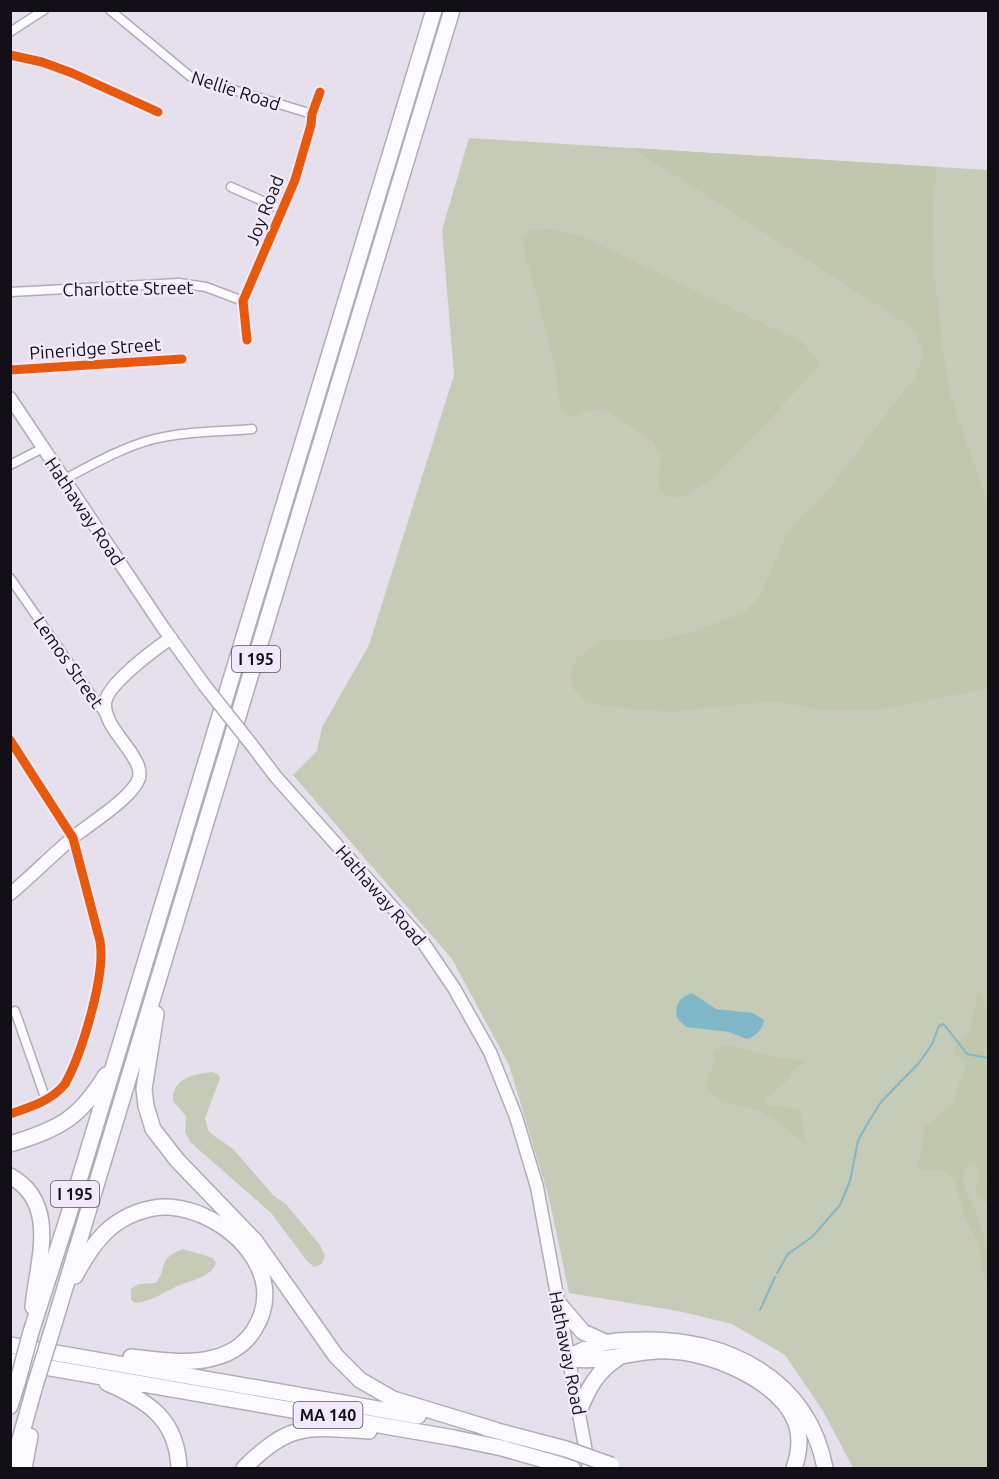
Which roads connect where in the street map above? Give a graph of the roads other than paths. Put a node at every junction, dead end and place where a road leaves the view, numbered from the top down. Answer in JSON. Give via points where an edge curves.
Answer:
{"nodes":[{"id":1,"x":44,"y":10,"type":"edge"},
{"id":2,"x":110,"y":10,"type":"edge"},
{"id":3,"x":434,"y":10,"type":"edge"},
{"id":4,"x":453,"y":10,"type":"edge"},
{"id":5,"x":10,"y":32,"type":"edge"},
{"id":6,"x":10,"y":55,"type":"edge"},
{"id":7,"x":320,"y":92,"type":"dead end"},
{"id":8,"x":158,"y":112,"type":"dead end"},
{"id":9,"x":312,"y":114,"type":"junction"},
{"id":10,"x":231,"y":187,"type":"dead end"},
{"id":11,"x":283,"y":210,"type":"junction"},
{"id":12,"x":10,"y":292,"type":"edge"},
{"id":13,"x":243,"y":301,"type":"junction"},
{"id":14,"x":247,"y":340,"type":"dead end"},
{"id":15,"x":182,"y":359,"type":"dead end"},
{"id":16,"x":10,"y":370,"type":"edge"},
{"id":17,"x":10,"y":398,"type":"edge"},
{"id":18,"x":252,"y":429,"type":"dead end"},
{"id":19,"x":43,"y":448,"type":"junction"},
{"id":20,"x":10,"y":465,"type":"edge"},
{"id":21,"x":65,"y":479,"type":"junction"},
{"id":22,"x":10,"y":578,"type":"edge"},
{"id":23,"x":171,"y":638,"type":"junction"},
{"id":24,"x":108,"y":717,"type":"junction"},
{"id":25,"x":10,"y":740,"type":"edge"},
{"id":26,"x":73,"y":838,"type":"junction"},
{"id":27,"x":10,"y":894,"type":"edge"},
{"id":28,"x":166,"y":958,"type":"junction"},
{"id":29,"x":15,"y":1011,"type":"dead end"},
{"id":30,"x":117,"y":1054,"type":"junction"},
{"id":31,"x":46,"y":1100,"type":"junction"},
{"id":32,"x":10,"y":1114,"type":"edge"},
{"id":33,"x":10,"y":1144,"type":"edge"},
{"id":34,"x":10,"y":1176,"type":"edge"},
{"id":35,"x":559,"y":1304,"type":"junction"},
{"id":36,"x":59,"y":1308,"type":"junction"},
{"id":37,"x":31,"y":1332,"type":"junction"},
{"id":38,"x":605,"y":1342,"type":"junction"},
{"id":39,"x":13,"y":1345,"type":"edge"},
{"id":40,"x":620,"y":1356,"type":"junction"},
{"id":41,"x":83,"y":1357,"type":"junction"},
{"id":42,"x":568,"y":1358,"type":"junction"},
{"id":43,"x":10,"y":1361,"type":"edge"},
{"id":44,"x":85,"y":1373,"type":"junction"},
{"id":45,"x":36,"y":1385,"type":"junction"},
{"id":46,"x":10,"y":1406,"type":"edge"},
{"id":47,"x":579,"y":1411,"type":"junction"},
{"id":48,"x":495,"y":1430,"type":"junction"},
{"id":49,"x":480,"y":1443,"type":"junction"},
{"id":50,"x":12,"y":1468,"type":"edge"},
{"id":51,"x":24,"y":1468,"type":"edge"},
{"id":52,"x":179,"y":1468,"type":"edge"},
{"id":53,"x":244,"y":1468,"type":"edge"},
{"id":54,"x":571,"y":1468,"type":"edge"},
{"id":55,"x":589,"y":1468,"type":"edge"},
{"id":56,"x":616,"y":1468,"type":"edge"},
{"id":57,"x":794,"y":1468,"type":"edge"},
{"id":58,"x":825,"y":1468,"type":"edge"}],
"edges":[{"from":1,"to":5,"type":"street"},
{"from":2,"to":9,"type":"street","name":"Nellie Road","via":[[191,77]]},
{"from":3,"to":30,"type":"highway","number":"I 195"},
{"from":4,"to":28,"type":"highway","number":"I 195"},
{"from":6,"to":8,"type":"street","via":[[61,68]]},
{"from":7,"to":9,"type":"street","name":"Joy Road"},
{"from":9,"to":11,"type":"street","name":"Joy Road"},
{"from":10,"to":11,"type":"street"},
{"from":11,"to":13,"type":"street","name":"Joy Road"},
{"from":12,"to":13,"type":"street","name":"Charlotte Street","via":[[179,283],[206,287]]},
{"from":13,"to":14,"type":"street","name":"Joy Road"},
{"from":15,"to":16,"type":"street","name":"Pineridge Street"},
{"from":17,"to":19,"type":"main road","name":"Hathaway Road"},
{"from":18,"to":21,"type":"street","via":[[151,440]]},
{"from":19,"to":20,"type":"street"},
{"from":19,"to":21,"type":"main road","name":"Hathaway Road"},
{"from":21,"to":23,"type":"main road","name":"Hathaway Road"},
{"from":22,"to":24,"type":"street","name":"Lemos Street"},
{"from":23,"to":24,"type":"main road","via":[[111,690],[105,702]]},
{"from":23,"to":35,"type":"main road","name":"Hathaway Road","bridge":true,"via":[[274,775],[420,938],[471,1016],[520,1128],[537,1188]]},
{"from":24,"to":26,"type":"main road","via":[[137,761],[138,778],[122,800]]},
{"from":25,"to":26,"type":"street"},
{"from":26,"to":27,"type":"main road"},
{"from":26,"to":31,"type":"street","via":[[100,940],[99,972],[93,1007],[69,1078]]},
{"from":28,"to":36,"type":"highway","number":"I 195"},
{"from":28,"to":48,"type":"highway","via":[[145,1081],[147,1114],[158,1137],[255,1241],[351,1372],[381,1394]]},
{"from":29,"to":31,"type":"street"},
{"from":30,"to":33,"type":"highway","via":[[92,1096],[74,1116],[43,1133]]},
{"from":30,"to":37,"type":"highway","number":"I 195"},
{"from":31,"to":32,"type":"street"},
{"from":34,"to":37,"type":"highway","via":[[33,1196],[42,1224]]},
{"from":35,"to":38,"type":"highway","via":[[583,1332]]},
{"from":35,"to":42,"type":"main road","name":"Hathaway Road"},
{"from":36,"to":41,"type":"highway","via":[[97,1241],[120,1221],[152,1208],[177,1208],[215,1222],[240,1241],[259,1267],[264,1299],[260,1319],[242,1344],[224,1355],[187,1361]]},
{"from":36,"to":45,"type":"highway","number":"I 195","bridge":true},
{"from":37,"to":46,"type":"highway","number":"I 195","bridge":true},
{"from":38,"to":42,"type":"highway"},
{"from":38,"to":58,"type":"highway","via":[[681,1341],[742,1359],[778,1384],[799,1408],[816,1438]]},
{"from":39,"to":41,"type":"highway","number":"MA 140"},
{"from":40,"to":42,"type":"highway","via":[[584,1361]]},
{"from":40,"to":47,"type":"highway","via":[[594,1379]]},
{"from":40,"to":57,"type":"highway","via":[[658,1351],[690,1353],[750,1376],[779,1400],[796,1423],[799,1443]]},
{"from":41,"to":48,"type":"highway","number":"MA 140"},
{"from":42,"to":47,"type":"main road","name":"Hathaway Road"},
{"from":43,"to":44,"type":"highway","number":"MA 140"},
{"from":44,"to":49,"type":"highway","number":"MA 140"},
{"from":44,"to":52,"type":"highway","via":[[134,1395],[158,1413],[174,1438]]},
{"from":45,"to":50,"type":"highway","number":"I 195"},
{"from":45,"to":51,"type":"highway"},
{"from":47,"to":55,"type":"main road","name":"Hathaway Road"},
{"from":48,"to":56,"type":"highway","number":"MA 140","bridge":true,"via":[[566,1449]]},
{"from":49,"to":53,"type":"highway","via":[[335,1428],[307,1429],[277,1439]]},
{"from":49,"to":54,"type":"highway","number":"MA 140"}]}
